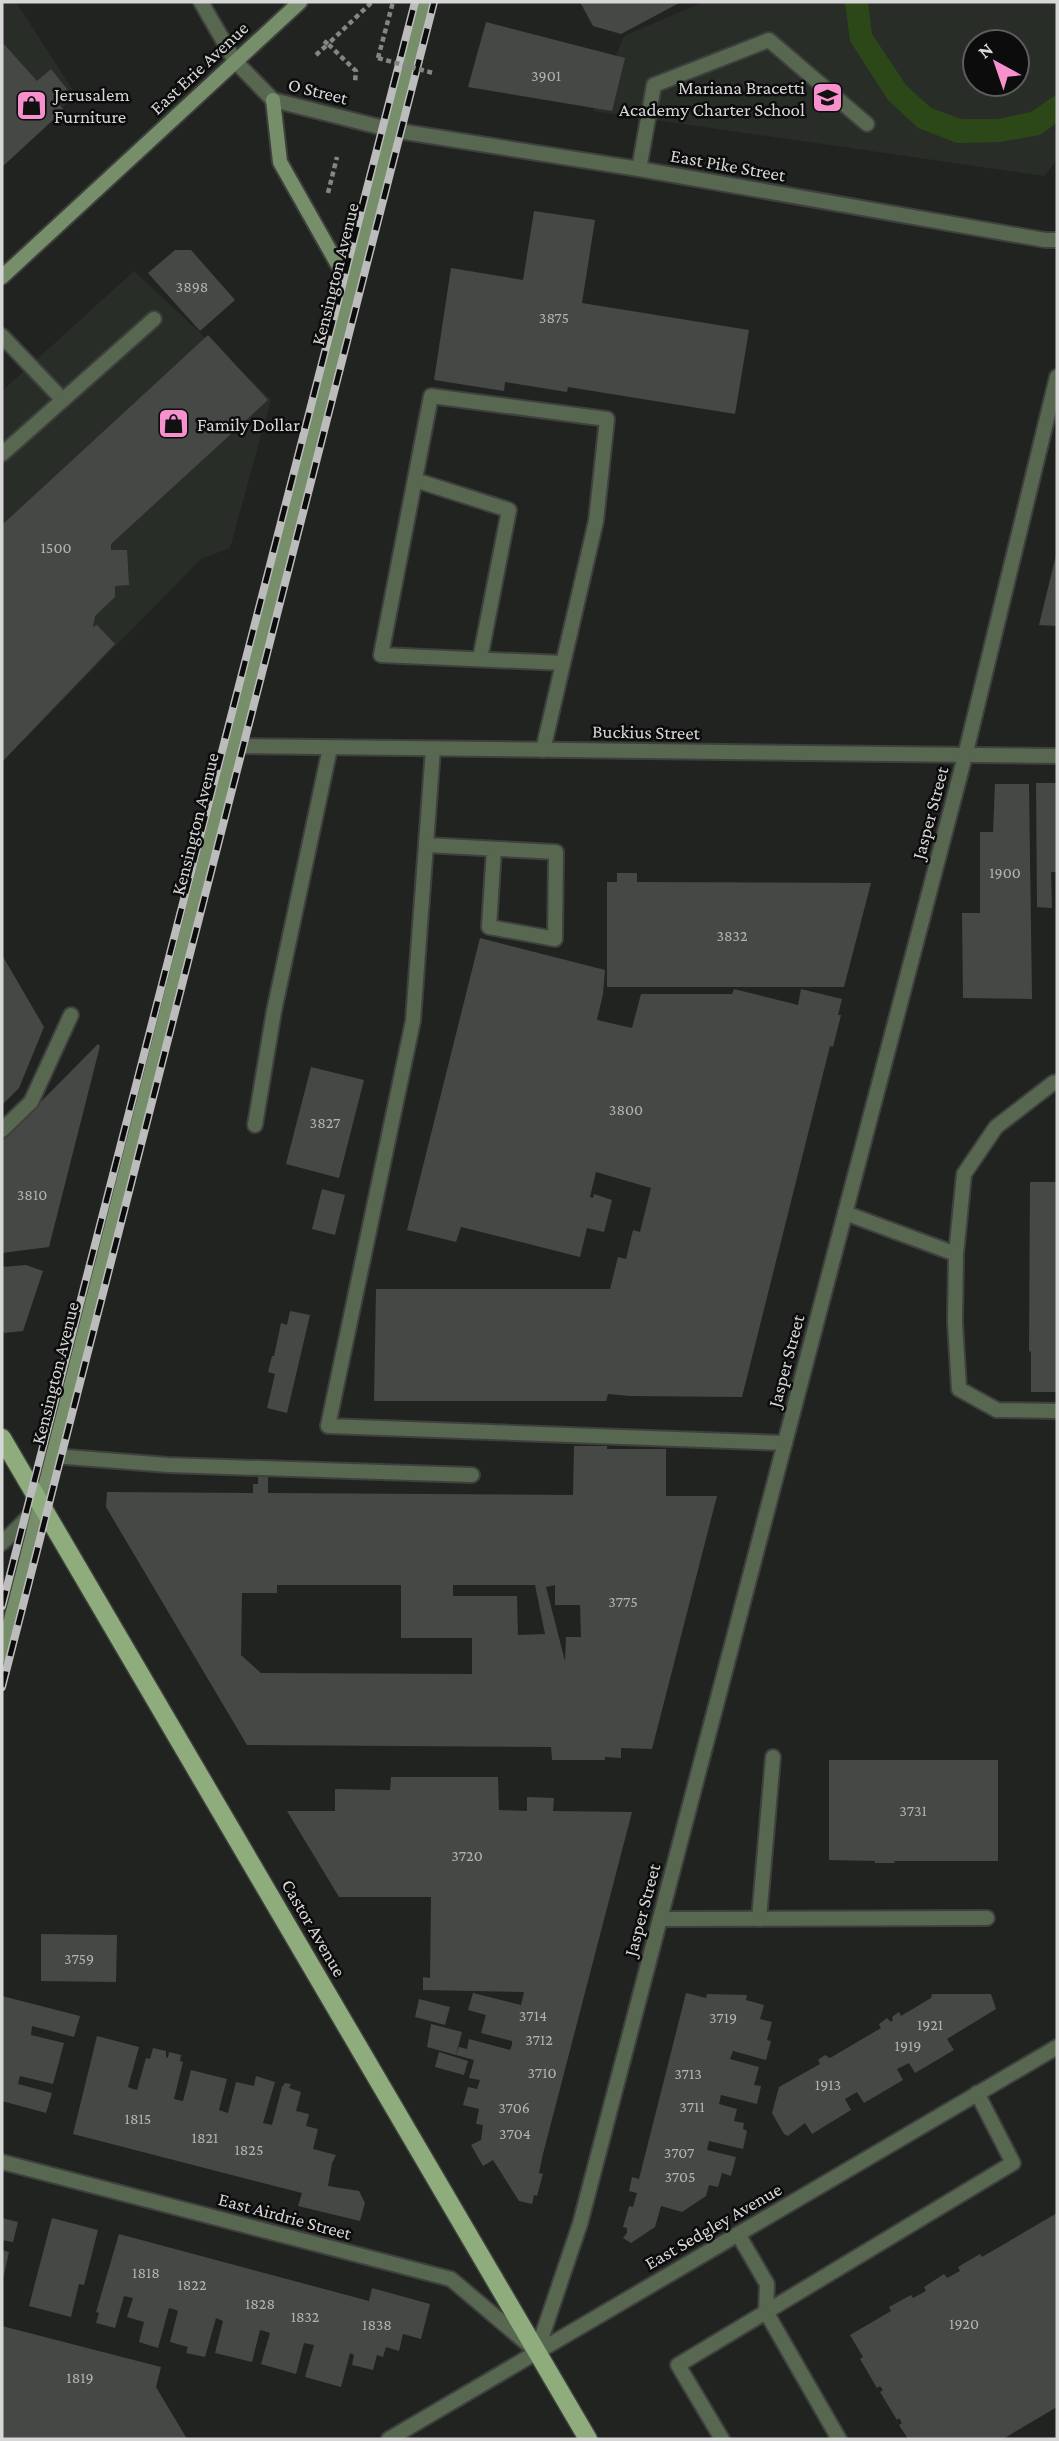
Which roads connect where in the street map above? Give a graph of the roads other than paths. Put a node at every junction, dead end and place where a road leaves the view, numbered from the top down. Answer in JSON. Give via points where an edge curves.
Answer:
{"nodes":[{"id":1,"x":201,"y":2,"type":"edge"},
{"id":2,"x":300,"y":2,"type":"edge"},
{"id":3,"x":425,"y":2,"type":"edge"},
{"id":4,"x":235,"y":61,"type":"junction"},
{"id":5,"x":273,"y":100,"type":"junction"},
{"id":6,"x":867,"y":124,"type":"dead end"},
{"id":7,"x":392,"y":130,"type":"junction"},
{"id":8,"x":639,"y":169,"type":"junction"},
{"id":9,"x":1057,"y":240,"type":"edge"},
{"id":10,"x":2,"y":277,"type":"edge"},
{"id":11,"x":351,"y":288,"type":"junction"},
{"id":12,"x":154,"y":318,"type":"dead end"},
{"id":13,"x":2,"y":336,"type":"edge"},
{"id":14,"x":1057,"y":377,"type":"edge"},
{"id":15,"x":62,"y":400,"type":"junction"},
{"id":16,"x":2,"y":454,"type":"edge"},
{"id":17,"x":415,"y":480,"type":"junction"},
{"id":18,"x":481,"y":659,"type":"junction"},
{"id":19,"x":564,"y":663,"type":"junction"},
{"id":20,"x":235,"y":746,"type":"junction"},
{"id":21,"x":330,"y":748,"type":"junction"},
{"id":22,"x":433,"y":749,"type":"junction"},
{"id":23,"x":542,"y":750,"type":"junction"},
{"id":24,"x":965,"y":756,"type":"junction"},
{"id":25,"x":1057,"y":756,"type":"edge"},
{"id":26,"x":426,"y":845,"type":"junction"},
{"id":27,"x":495,"y":849,"type":"junction"},
{"id":28,"x":71,"y":1015,"type":"dead end"},
{"id":29,"x":1057,"y":1082,"type":"edge"},
{"id":30,"x":255,"y":1125,"type":"dead end"},
{"id":31,"x":2,"y":1130,"type":"edge"},
{"id":32,"x":845,"y":1213,"type":"junction"},
{"id":33,"x":956,"y":1254,"type":"junction"},
{"id":34,"x":1057,"y":1411,"type":"edge"},
{"id":35,"x":2,"y":1438,"type":"edge"},
{"id":36,"x":785,"y":1443,"type":"junction"},
{"id":37,"x":54,"y":1456,"type":"junction"},
{"id":38,"x":472,"y":1475,"type":"dead end"},
{"id":39,"x":41,"y":1504,"type":"junction"},
{"id":40,"x":2,"y":1543,"type":"edge"},
{"id":41,"x":2,"y":1655,"type":"edge"},
{"id":42,"x":773,"y":1757,"type":"dead end"},
{"id":43,"x":987,"y":1918,"type":"dead end"},
{"id":44,"x":660,"y":1919,"type":"junction"},
{"id":45,"x":759,"y":1919,"type":"junction"},
{"id":46,"x":1057,"y":2047,"type":"edge"},
{"id":47,"x":977,"y":2094,"type":"junction"},
{"id":48,"x":2,"y":2162,"type":"edge"},
{"id":49,"x":738,"y":2234,"type":"junction"},
{"id":50,"x":766,"y":2312,"type":"junction"},
{"id":51,"x":537,"y":2351,"type":"junction"},
{"id":52,"x":389,"y":2439,"type":"edge"},
{"id":53,"x":588,"y":2439,"type":"edge"},
{"id":54,"x":722,"y":2439,"type":"edge"},
{"id":55,"x":839,"y":2439,"type":"edge"}],
"edges":[{"from":1,"to":4,"type":"street","name":"O Street"},
{"from":2,"to":4,"type":"street","name":"East Erie Avenue"},
{"from":3,"to":7,"type":"street","name":"Kensington Avenue"},
{"from":4,"to":5,"type":"street","name":"O Street"},
{"from":4,"to":10,"type":"street","name":"East Erie Avenue"},
{"from":5,"to":7,"type":"street","name":"O Street"},
{"from":5,"to":11,"type":"street","via":[[280,162]]},
{"from":6,"to":8,"type":"street","via":[[769,40],[654,85]]},
{"from":7,"to":8,"type":"street","name":"East Pike Street"},
{"from":7,"to":11,"type":"street","name":"Kensington Avenue"},
{"from":8,"to":9,"type":"street","name":"East Pike Street"},
{"from":11,"to":20,"type":"street","name":"Kensington Avenue"},
{"from":12,"to":15,"type":"street"},
{"from":13,"to":15,"type":"street"},
{"from":14,"to":24,"type":"street","name":"Jasper Street"},
{"from":15,"to":16,"type":"street"},
{"from":17,"to":18,"type":"street","via":[[509,510]]},
{"from":17,"to":18,"type":"street","via":[[381,655]]},
{"from":17,"to":19,"type":"street","via":[[431,396],[607,419],[596,521]]},
{"from":18,"to":19,"type":"street"},
{"from":19,"to":23,"type":"street"},
{"from":20,"to":21,"type":"street","name":"Buckius Street"},
{"from":20,"to":37,"type":"street","name":"Kensington Avenue"},
{"from":21,"to":22,"type":"street","name":"Buckius Street"},
{"from":21,"to":30,"type":"street","via":[[274,1011]]},
{"from":22,"to":23,"type":"street","name":"Buckius Street"},
{"from":22,"to":26,"type":"street"},
{"from":23,"to":24,"type":"street","name":"Buckius Street"},
{"from":24,"to":25,"type":"street","name":"Buckius Street"},
{"from":24,"to":32,"type":"street","name":"Jasper Street"},
{"from":26,"to":27,"type":"street"},
{"from":26,"to":36,"type":"street","via":[[413,1021],[328,1426]]},
{"from":27,"to":27,"type":"street","via":[[556,852],[555,939],[489,927]]},
{"from":28,"to":31,"type":"street","via":[[31,1102]]},
{"from":29,"to":33,"type":"street","via":[[996,1127],[964,1174]]},
{"from":32,"to":33,"type":"street"},
{"from":32,"to":36,"type":"street","name":"Jasper Street"},
{"from":33,"to":34,"type":"street","via":[[959,1389],[997,1410]]},
{"from":35,"to":39,"type":"main road","name":"Castor Avenue"},
{"from":36,"to":44,"type":"street","name":"Jasper Street"},
{"from":37,"to":38,"type":"street","via":[[167,1465]]},
{"from":37,"to":39,"type":"street","name":"Kensington Avenue"},
{"from":39,"to":40,"type":"street"},
{"from":39,"to":41,"type":"street","name":"Kensington Avenue"},
{"from":39,"to":51,"type":"main road","name":"Castor Avenue"},
{"from":42,"to":45,"type":"street"},
{"from":43,"to":45,"type":"street"},
{"from":44,"to":45,"type":"street"},
{"from":44,"to":51,"type":"street","name":"Jasper Street","via":[[580,2224]]},
{"from":46,"to":47,"type":"street","name":"East Sedgley Avenue"},
{"from":47,"to":49,"type":"street","name":"East Sedgley Avenue"},
{"from":47,"to":50,"type":"street","via":[[1013,2163]]},
{"from":48,"to":51,"type":"street","name":"East Airdrie Street","via":[[451,2279]]},
{"from":49,"to":50,"type":"street","via":[[767,2284]]},
{"from":49,"to":51,"type":"street","name":"East Sedgley Avenue"},
{"from":50,"to":54,"type":"street","via":[[678,2365]]},
{"from":50,"to":55,"type":"street"},
{"from":51,"to":52,"type":"street","name":"East Sedgley Avenue"},
{"from":51,"to":53,"type":"main road","name":"Castor Avenue"}]}
